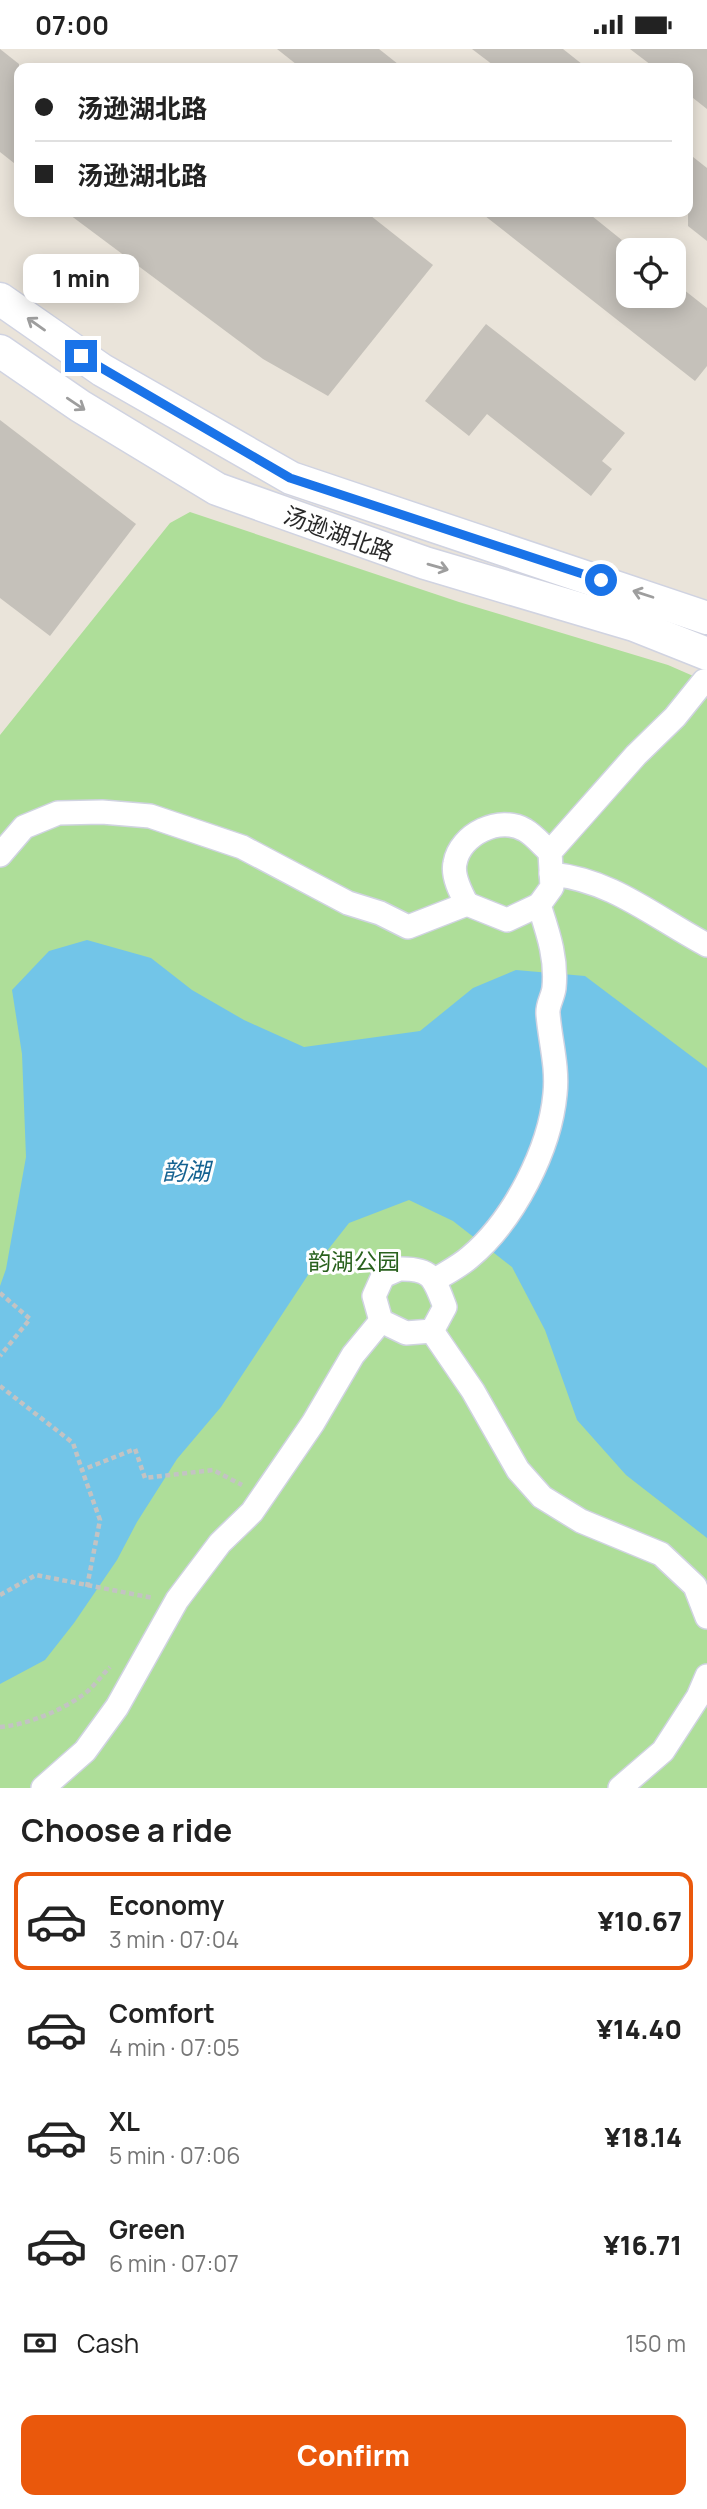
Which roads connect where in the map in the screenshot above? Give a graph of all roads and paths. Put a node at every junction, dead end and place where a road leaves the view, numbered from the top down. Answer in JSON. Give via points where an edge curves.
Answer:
{"nodes":[{"id":1,"x":0,"y":299,"type":"edge"},
{"id":2,"x":0,"y":351,"type":"edge"},
{"id":3,"x":707,"y":618,"type":"edge"},
{"id":4,"x":705,"y":667,"type":"edge"},
{"id":5,"x":0,"y":855,"type":"edge"},
{"id":6,"x":550,"y":863,"type":"junction"},
{"id":7,"x":467,"y":904,"type":"junction"},
{"id":8,"x":539,"y":905,"type":"junction"},
{"id":9,"x":707,"y":945,"type":"edge"},
{"id":10,"x":435,"y":1280,"type":"junction"},
{"id":11,"x":0,"y":1293,"type":"edge"},
{"id":12,"x":381,"y":1321,"type":"junction"},
{"id":13,"x":432,"y":1331,"type":"junction"},
{"id":14,"x":0,"y":1356,"type":"edge"},
{"id":15,"x":0,"y":1386,"type":"edge"},
{"id":16,"x":82,"y":1470,"type":"junction"},
{"id":17,"x":262,"y":1497,"type":"junction"},
{"id":18,"x":87,"y":1587,"type":"junction"},
{"id":19,"x":0,"y":1595,"type":"edge"},
{"id":20,"x":177,"y":1600,"type":"junction"},
{"id":21,"x":707,"y":1617,"type":"edge"},
{"id":22,"x":149,"y":1650,"type":"junction"},
{"id":23,"x":707,"y":1675,"type":"edge"},
{"id":24,"x":0,"y":1727,"type":"edge"},
{"id":25,"x":43,"y":1788,"type":"edge"},
{"id":26,"x":620,"y":1788,"type":"edge"}],
"edges":[{"from":3,"to":1,"type":"street","name":"汤逊湖北路","one_way":true,"via":[[290,478],[102,370]]},
{"from":2,"to":4,"type":"street","name":"汤逊湖北路","one_way":true,"via":[[217,489],[425,563],[634,625]]},
{"from":4,"to":6,"type":"street","via":[[675,717],[636,755]]},
{"from":5,"to":7,"type":"street","via":[[24,827],[58,813],[150,816],[242,847],[348,904],[408,927]]},
{"from":6,"to":7,"type":"street","via":[[524,829],[498,824],[479,831],[463,845],[454,864]]},
{"from":6,"to":8,"type":"street","via":[[552,887]]},
{"from":6,"to":9,"type":"street","via":[[629,898]]},
{"from":7,"to":8,"type":"street","via":[[507,920]]},
{"from":8,"to":10,"type":"street","via":[[554,948],[554,988],[548,1011],[555,1093],[545,1144],[521,1193],[495,1229],[471,1256]]},
{"from":10,"to":12,"type":"street","via":[[420,1269],[399,1269],[383,1276],[374,1296]]},
{"from":10,"to":13,"type":"street","via":[[444,1307]]},
{"from":11,"to":14,"type":"path","via":[[30,1319]]},
{"from":12,"to":13,"type":"street","via":[[406,1333]]},
{"from":12,"to":17,"type":"street","via":[[353,1355]]},
{"from":13,"to":21,"type":"street","via":[[518,1470],[542,1497],[581,1521],[661,1554],[695,1586]]},
{"from":15,"to":16,"type":"path","via":[[73,1443]]},
{"from":16,"to":17,"type":"path","via":[[135,1448],[145,1478],[213,1470]]},
{"from":16,"to":18,"type":"path","via":[[100,1520]]},
{"from":17,"to":20,"type":"street"},
{"from":18,"to":19,"type":"path","via":[[36,1575]]},
{"from":18,"to":20,"type":"path"},
{"from":20,"to":22,"type":"street"},
{"from":22,"to":24,"type":"path","via":[[135,1651],[83,1695],[64,1705],[14,1726]]},
{"from":22,"to":25,"type":"street","via":[[85,1751]]},
{"from":23,"to":26,"type":"street","via":[[663,1751]]}]}
